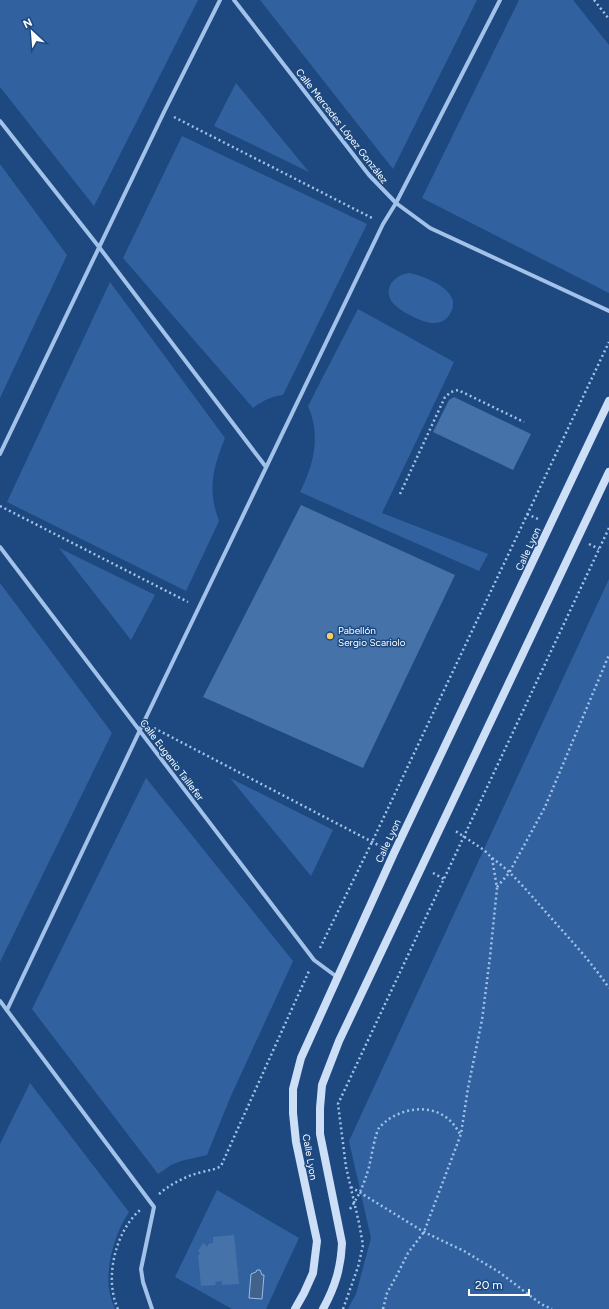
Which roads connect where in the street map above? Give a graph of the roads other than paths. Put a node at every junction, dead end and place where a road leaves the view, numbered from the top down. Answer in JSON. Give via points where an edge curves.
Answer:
{"nodes":[{"id":1,"x":220,"y":0,"type":"edge"},
{"id":2,"x":234,"y":0,"type":"edge"},
{"id":3,"x":500,"y":0,"type":"edge"},
{"id":4,"x":0,"y":121,"type":"edge"},
{"id":5,"x":396,"y":203,"type":"junction"},
{"id":6,"x":99,"y":247,"type":"junction"},
{"id":7,"x":609,"y":311,"type":"edge"},
{"id":8,"x":609,"y":401,"type":"edge"},
{"id":9,"x":0,"y":454,"type":"edge"},
{"id":10,"x":266,"y":467,"type":"junction"},
{"id":11,"x":609,"y":472,"type":"edge"},
{"id":12,"x":0,"y":547,"type":"edge"},
{"id":13,"x":140,"y":730,"type":"junction"},
{"id":14,"x":337,"y":976,"type":"junction"},
{"id":15,"x":0,"y":1001,"type":"edge"},
{"id":16,"x":7,"y":1010,"type":"junction"},
{"id":17,"x":152,"y":1309,"type":"edge"},
{"id":18,"x":295,"y":1309,"type":"edge"},
{"id":19,"x":323,"y":1309,"type":"edge"}],
"edges":[{"from":1,"to":6,"type":"street"},
{"from":2,"to":5,"type":"street","name":"Calle Mercedes López González","via":[[368,175]]},
{"from":3,"to":5,"type":"street"},
{"from":4,"to":6,"type":"street"},
{"from":5,"to":7,"type":"street","name":"Calle Mercedes López González","via":[[430,228]]},
{"from":5,"to":10,"type":"street","via":[[383,224]]},
{"from":6,"to":9,"type":"street"},
{"from":6,"to":10,"type":"street"},
{"from":8,"to":14,"type":"street","name":"Calle Lyon"},
{"from":10,"to":13,"type":"street"},
{"from":11,"to":19,"type":"street","name":"Calle Lyon","via":[[339,1041],[322,1085],[320,1134],[342,1243],[337,1279]]},
{"from":12,"to":13,"type":"street","name":"Calle Eugenio Taillefer"},
{"from":13,"to":14,"type":"street","name":"Calle Eugenio Taillefer","via":[[314,960]]},
{"from":13,"to":16,"type":"street"},
{"from":14,"to":18,"type":"street","name":"Calle Lyon","via":[[301,1058],[293,1089],[296,1142],[317,1241],[313,1273]]},
{"from":15,"to":16,"type":"street"},
{"from":16,"to":17,"type":"street","via":[[154,1207],[141,1269]]}]}
